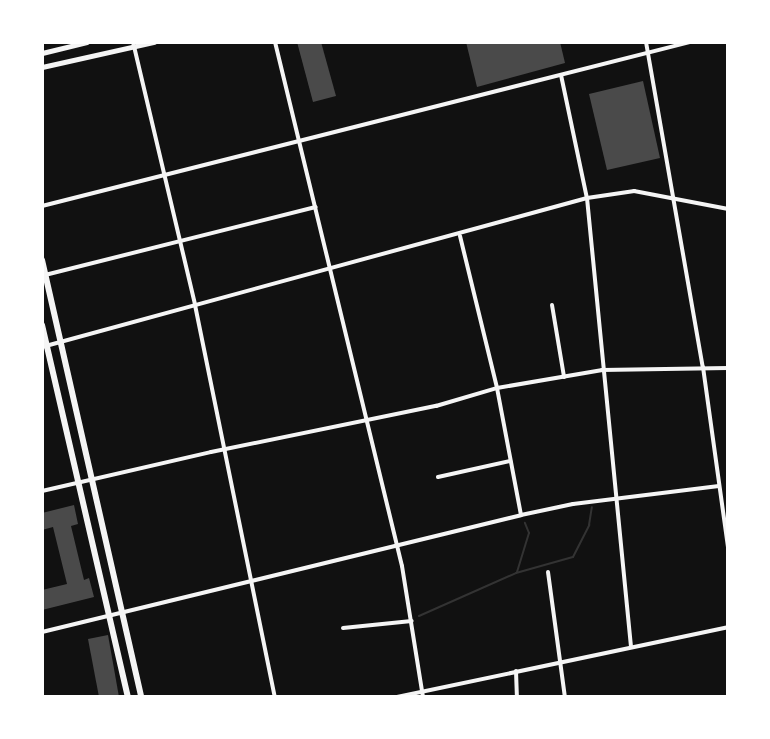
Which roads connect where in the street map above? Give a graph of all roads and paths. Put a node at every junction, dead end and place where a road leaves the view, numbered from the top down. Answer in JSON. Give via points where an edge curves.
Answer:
{"nodes":[{"id":1,"x":87,"y":42,"type":"edge"},
{"id":2,"x":154,"y":42,"type":"edge"},
{"id":3,"x":275,"y":42,"type":"edge"},
{"id":4,"x":646,"y":42,"type":"edge"},
{"id":5,"x":690,"y":42,"type":"edge"},
{"id":6,"x":133,"y":44,"type":"edge"},
{"id":7,"x":42,"y":53,"type":"edge"},
{"id":8,"x":648,"y":54,"type":"junction"},
{"id":9,"x":42,"y":67,"type":"edge"},
{"id":10,"x":561,"y":75,"type":"junction"},
{"id":11,"x":300,"y":140,"type":"junction"},
{"id":12,"x":164,"y":174,"type":"junction"},
{"id":13,"x":673,"y":197,"type":"junction"},
{"id":14,"x":587,"y":198,"type":"junction"},
{"id":15,"x":42,"y":206,"type":"edge"},
{"id":16,"x":316,"y":207,"type":"junction"},
{"id":17,"x":728,"y":209,"type":"edge"},
{"id":18,"x":460,"y":236,"type":"junction"},
{"id":19,"x":180,"y":243,"type":"junction"},
{"id":20,"x":42,"y":260,"type":"edge"},
{"id":21,"x":332,"y":269,"type":"junction"},
{"id":22,"x":45,"y":275,"type":"junction"},
{"id":23,"x":195,"y":305,"type":"junction"},
{"id":24,"x":552,"y":305,"type":"dead end"},
{"id":25,"x":42,"y":325,"type":"edge"},
{"id":26,"x":60,"y":343,"type":"junction"},
{"id":27,"x":44,"y":347,"type":"edge"},
{"id":28,"x":703,"y":367,"type":"junction"},
{"id":29,"x":728,"y":368,"type":"edge"},
{"id":30,"x":602,"y":370,"type":"junction"},
{"id":31,"x":564,"y":377,"type":"junction"},
{"id":32,"x":497,"y":388,"type":"junction"},
{"id":33,"x":369,"y":422,"type":"junction"},
{"id":34,"x":224,"y":449,"type":"junction"},
{"id":35,"x":510,"y":461,"type":"junction"},
{"id":36,"x":438,"y":477,"type":"dead end"},
{"id":37,"x":92,"y":480,"type":"junction"},
{"id":38,"x":79,"y":483,"type":"junction"},
{"id":39,"x":719,"y":486,"type":"junction"},
{"id":40,"x":42,"y":491,"type":"edge"},
{"id":41,"x":617,"y":498,"type":"junction"},
{"id":42,"x":521,"y":515,"type":"junction"},
{"id":43,"x":397,"y":546,"type":"junction"},
{"id":44,"x":728,"y":548,"type":"edge"},
{"id":45,"x":548,"y":572,"type":"dead end"},
{"id":46,"x":250,"y":582,"type":"junction"},
{"id":47,"x":124,"y":614,"type":"junction"},
{"id":48,"x":109,"y":617,"type":"junction"},
{"id":49,"x":412,"y":621,"type":"junction"},
{"id":50,"x":728,"y":627,"type":"edge"},
{"id":51,"x":343,"y":628,"type":"dead end"},
{"id":52,"x":42,"y":632,"type":"edge"},
{"id":53,"x":631,"y":646,"type":"junction"},
{"id":54,"x":562,"y":661,"type":"junction"},
{"id":55,"x":516,"y":671,"type":"junction"},
{"id":56,"x":422,"y":694,"type":"edge"},
{"id":57,"x":128,"y":697,"type":"edge"},
{"id":58,"x":141,"y":697,"type":"edge"},
{"id":59,"x":275,"y":697,"type":"edge"},
{"id":60,"x":397,"y":697,"type":"edge"},
{"id":61,"x":517,"y":697,"type":"edge"},
{"id":62,"x":565,"y":697,"type":"edge"}],
"edges":[{"from":1,"to":7,"type":"street"},
{"from":2,"to":6,"type":"street"},
{"from":3,"to":11,"type":"street"},
{"from":4,"to":8,"type":"street"},
{"from":5,"to":8,"type":"street"},
{"from":6,"to":9,"type":"street"},
{"from":6,"to":12,"type":"street"},
{"from":8,"to":10,"type":"street"},
{"from":8,"to":13,"type":"street"},
{"from":10,"to":11,"type":"street"},
{"from":10,"to":14,"type":"street"},
{"from":11,"to":12,"type":"street"},
{"from":11,"to":16,"type":"street"},
{"from":12,"to":15,"type":"street"},
{"from":12,"to":19,"type":"street"},
{"from":13,"to":14,"type":"street","via":[[634,191]]},
{"from":13,"to":17,"type":"street"},
{"from":13,"to":28,"type":"street"},
{"from":14,"to":18,"type":"street"},
{"from":14,"to":30,"type":"street"},
{"from":16,"to":19,"type":"street"},
{"from":16,"to":21,"type":"street"},
{"from":18,"to":21,"type":"street"},
{"from":18,"to":32,"type":"street"},
{"from":19,"to":22,"type":"street"},
{"from":19,"to":23,"type":"street"},
{"from":20,"to":22,"type":"main road"},
{"from":21,"to":23,"type":"street"},
{"from":21,"to":33,"type":"street"},
{"from":22,"to":26,"type":"main road"},
{"from":23,"to":26,"type":"street"},
{"from":23,"to":34,"type":"street"},
{"from":24,"to":31,"type":"street"},
{"from":25,"to":27,"type":"main road"},
{"from":26,"to":27,"type":"street"},
{"from":26,"to":37,"type":"main road"},
{"from":27,"to":38,"type":"main road"},
{"from":28,"to":29,"type":"street"},
{"from":28,"to":30,"type":"street"},
{"from":28,"to":39,"type":"street"},
{"from":30,"to":31,"type":"street"},
{"from":30,"to":41,"type":"street"},
{"from":31,"to":32,"type":"street"},
{"from":32,"to":33,"type":"street"},
{"from":32,"to":35,"type":"street"},
{"from":33,"to":34,"type":"street"},
{"from":33,"to":43,"type":"street"},
{"from":34,"to":37,"type":"street"},
{"from":34,"to":46,"type":"street"},
{"from":35,"to":36,"type":"street"},
{"from":35,"to":42,"type":"street"},
{"from":37,"to":38,"type":"street"},
{"from":37,"to":47,"type":"main road"},
{"from":38,"to":40,"type":"street"},
{"from":38,"to":48,"type":"main road"},
{"from":39,"to":41,"type":"street"},
{"from":39,"to":44,"type":"street"},
{"from":41,"to":42,"type":"street"},
{"from":41,"to":53,"type":"street"},
{"from":42,"to":43,"type":"street"},
{"from":43,"to":46,"type":"street"},
{"from":43,"to":49,"type":"street"},
{"from":45,"to":54,"type":"street"},
{"from":46,"to":47,"type":"street"},
{"from":46,"to":59,"type":"street"},
{"from":47,"to":48,"type":"street"},
{"from":47,"to":58,"type":"main road"},
{"from":48,"to":52,"type":"street"},
{"from":48,"to":57,"type":"main road"},
{"from":49,"to":51,"type":"street"},
{"from":49,"to":56,"type":"street"},
{"from":50,"to":53,"type":"street"},
{"from":53,"to":54,"type":"street"},
{"from":54,"to":55,"type":"street"},
{"from":54,"to":62,"type":"street"},
{"from":55,"to":56,"type":"street"},
{"from":55,"to":61,"type":"street"},
{"from":56,"to":60,"type":"street"}]}
